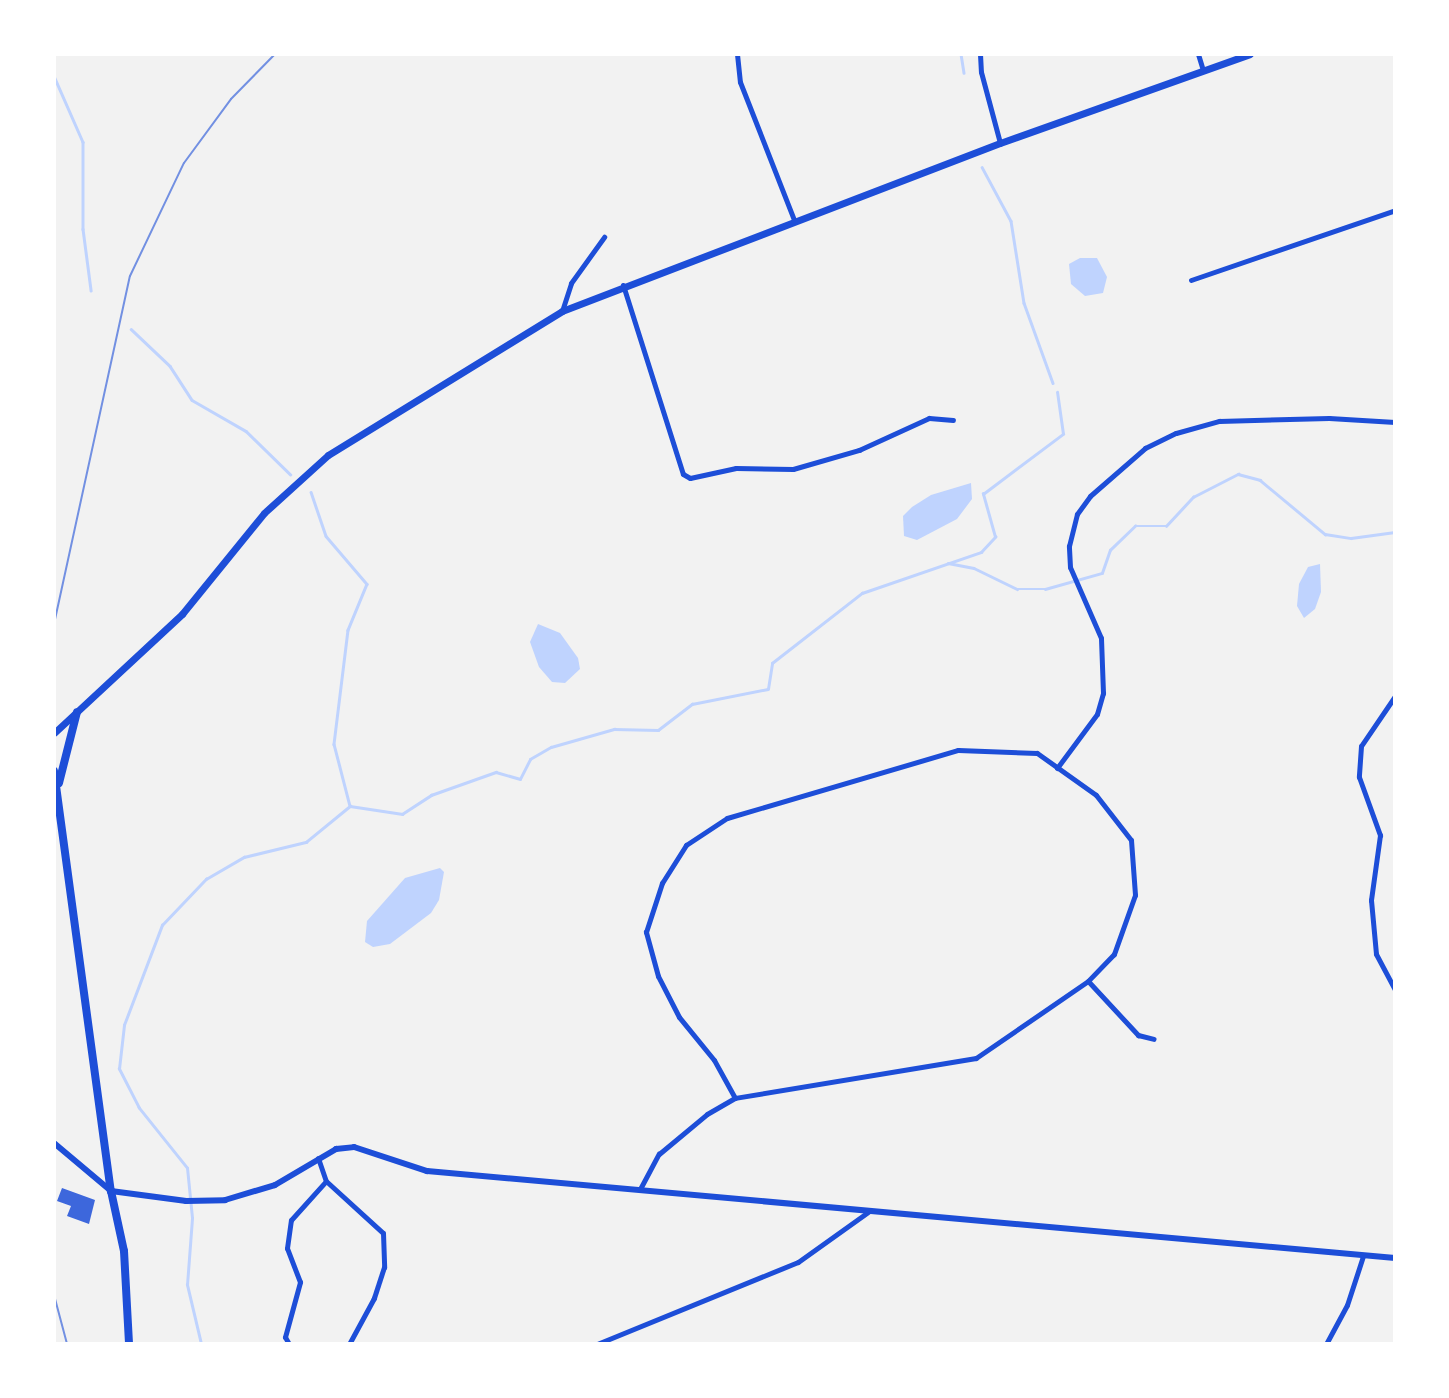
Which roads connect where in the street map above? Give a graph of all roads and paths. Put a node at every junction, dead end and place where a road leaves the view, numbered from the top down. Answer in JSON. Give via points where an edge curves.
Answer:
{"nodes":[{"id":1,"x":737,"y":54,"type":"edge"},
{"id":2,"x":980,"y":54,"type":"edge"},
{"id":3,"x":1198,"y":54,"type":"edge"},
{"id":4,"x":1250,"y":54,"type":"edge"},
{"id":5,"x":1203,"y":70,"type":"junction"},
{"id":6,"x":1000,"y":143,"type":"junction"},
{"id":7,"x":1395,"y":210,"type":"edge"},
{"id":8,"x":794,"y":220,"type":"junction"},
{"id":9,"x":604,"y":237,"type":"dead end"},
{"id":10,"x":1191,"y":280,"type":"dead end"},
{"id":11,"x":623,"y":285,"type":"junction"},
{"id":12,"x":562,"y":310,"type":"junction"},
{"id":13,"x":953,"y":420,"type":"dead end"},
{"id":14,"x":1395,"y":422,"type":"edge"},
{"id":15,"x":1395,"y":696,"type":"edge"},
{"id":16,"x":78,"y":712,"type":"junction"},
{"id":17,"x":54,"y":733,"type":"edge"},
{"id":18,"x":1057,"y":768,"type":"junction"},
{"id":19,"x":54,"y":771,"type":"edge"},
{"id":20,"x":57,"y":793,"type":"junction"},
{"id":21,"x":1088,"y":981,"type":"junction"},
{"id":22,"x":1395,"y":989,"type":"edge"},
{"id":23,"x":1154,"y":1039,"type":"dead end"},
{"id":24,"x":735,"y":1098,"type":"junction"},
{"id":25,"x":54,"y":1143,"type":"edge"},
{"id":26,"x":318,"y":1158,"type":"junction"},
{"id":27,"x":326,"y":1181,"type":"junction"},
{"id":28,"x":640,"y":1189,"type":"junction"},
{"id":29,"x":111,"y":1191,"type":"junction"},
{"id":30,"x":868,"y":1212,"type":"junction"},
{"id":31,"x":1363,"y":1256,"type":"junction"},
{"id":32,"x":1395,"y":1258,"type":"edge"},
{"id":33,"x":129,"y":1344,"type":"edge"},
{"id":34,"x":289,"y":1344,"type":"edge"},
{"id":35,"x":349,"y":1344,"type":"edge"},
{"id":36,"x":597,"y":1344,"type":"edge"},
{"id":37,"x":1326,"y":1344,"type":"edge"}],
"edges":[{"from":1,"to":8,"type":"street","via":[[740,82]]},
{"from":2,"to":6,"type":"street"},
{"from":3,"to":5,"type":"street"},
{"from":4,"to":5,"type":"main road"},
{"from":5,"to":6,"type":"main road"},
{"from":6,"to":8,"type":"main road"},
{"from":7,"to":10,"type":"street"},
{"from":8,"to":11,"type":"main road"},
{"from":9,"to":12,"type":"street","via":[[571,283]]},
{"from":11,"to":12,"type":"main road"},
{"from":11,"to":13,"type":"street","via":[[683,474],[690,478],[736,468],[793,469],[859,450],[929,418]]},
{"from":12,"to":16,"type":"main road","via":[[328,456],[264,513],[182,614]]},
{"from":14,"to":18,"type":"street","via":[[1329,418],[1219,421],[1144,448],[1090,496],[1077,514],[1069,546],[1074,577],[1101,638],[1103,693],[1097,714]]},
{"from":15,"to":22,"type":"street","via":[[1361,746],[1359,777],[1380,835],[1371,900],[1376,954]]},
{"from":16,"to":17,"type":"main road"},
{"from":16,"to":20,"type":"main road"},
{"from":18,"to":21,"type":"street","via":[[1096,795],[1131,839],[1135,895],[1114,954]]},
{"from":18,"to":24,"type":"street","via":[[1037,753],[958,750],[727,818],[686,845],[662,883],[646,932],[657,976]]},
{"from":19,"to":20,"type":"main road"},
{"from":20,"to":29,"type":"main road"},
{"from":21,"to":23,"type":"street","via":[[1138,1035]]},
{"from":21,"to":24,"type":"street","via":[[976,1058]]},
{"from":24,"to":28,"type":"street","via":[[707,1114],[659,1154]]},
{"from":25,"to":29,"type":"street"},
{"from":26,"to":27,"type":"street"},
{"from":26,"to":28,"type":"street","via":[[354,1147],[427,1171]]},
{"from":26,"to":29,"type":"street","via":[[275,1185],[225,1200],[186,1201]]},
{"from":27,"to":34,"type":"street","via":[[292,1220],[286,1248],[300,1282],[285,1337]]},
{"from":27,"to":35,"type":"street","via":[[383,1233],[381,1277]]},
{"from":28,"to":30,"type":"street"},
{"from":29,"to":33,"type":"main road","via":[[124,1251]]},
{"from":30,"to":31,"type":"street"},
{"from":30,"to":36,"type":"street","via":[[799,1262]]},
{"from":31,"to":32,"type":"street"},
{"from":31,"to":37,"type":"street","via":[[1347,1304]]}]}
